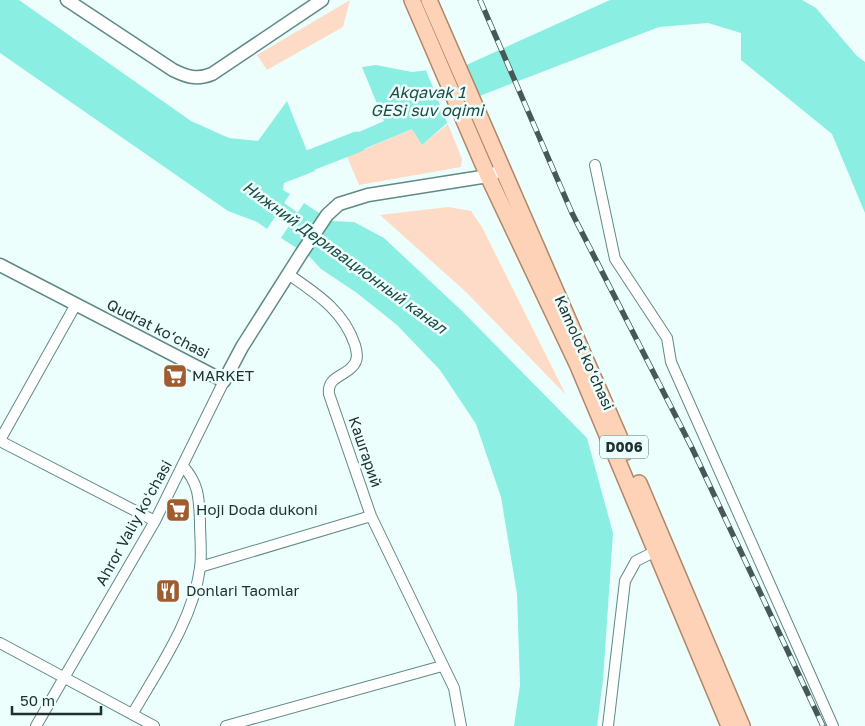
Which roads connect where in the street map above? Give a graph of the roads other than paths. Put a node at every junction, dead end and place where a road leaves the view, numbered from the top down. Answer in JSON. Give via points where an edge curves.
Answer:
{"nodes":[{"id":1,"x":67,"y":0,"type":"edge"},
{"id":2,"x":322,"y":0,"type":"edge"},
{"id":3,"x":422,"y":4,"type":"edge"},
{"id":4,"x":595,"y":165,"type":"dead end"},
{"id":5,"x":495,"y":173,"type":"junction"},
{"id":6,"x":0,"y":266,"type":"edge"},
{"id":7,"x":288,"y":274,"type":"junction"},
{"id":8,"x":75,"y":306,"type":"junction"},
{"id":9,"x":224,"y":380,"type":"junction"},
{"id":10,"x":0,"y":440,"type":"edge"},
{"id":11,"x":183,"y":466,"type":"junction"},
{"id":12,"x":371,"y":516,"type":"junction"},
{"id":13,"x":155,"y":521,"type":"junction"},
{"id":14,"x":660,"y":549,"type":"junction"},
{"id":15,"x":200,"y":567,"type":"junction"},
{"id":16,"x":0,"y":642,"type":"edge"},
{"id":17,"x":442,"y":666,"type":"junction"},
{"id":18,"x":64,"y":676,"type":"junction"},
{"id":19,"x":133,"y":713,"type":"junction"},
{"id":20,"x":36,"y":726,"type":"edge"},
{"id":21,"x":154,"y":726,"type":"edge"},
{"id":22,"x":226,"y":726,"type":"edge"},
{"id":23,"x":461,"y":726,"type":"edge"},
{"id":24,"x":608,"y":726,"type":"edge"},
{"id":25,"x":729,"y":726,"type":"edge"},
{"id":26,"x":742,"y":726,"type":"edge"},
{"id":27,"x":833,"y":726,"type":"edge"}],
"edges":[{"from":1,"to":2,"type":"street","via":[[172,70],[191,78],[202,78]]},
{"from":3,"to":5,"type":"main road","name":"Kamolot ko‘chasi"},
{"from":4,"to":27,"type":"street","via":[[616,259],[667,338],[671,362]]},
{"from":5,"to":7,"type":"street","via":[[353,198],[340,204],[328,214]]},
{"from":5,"to":14,"type":"main road","name":"Kamolot ko‘chasi","number":"D006","via":[[588,361]]},
{"from":6,"to":8,"type":"street","name":"Qudrat ko‘chasi"},
{"from":7,"to":9,"type":"street"},
{"from":7,"to":12,"type":"street","name":"Кашгарий","via":[[319,295],[340,314],[350,329],[356,361],[328,387]]},
{"from":8,"to":9,"type":"street","name":"Qudrat ko‘chasi"},
{"from":8,"to":10,"type":"street"},
{"from":9,"to":11,"type":"street","name":"Ahror Valiy koʻchasi"},
{"from":10,"to":13,"type":"street"},
{"from":11,"to":13,"type":"street","name":"Ahror Valiy koʻchasi"},
{"from":11,"to":15,"type":"street","via":[[194,478],[199,501]]},
{"from":12,"to":15,"type":"street"},
{"from":12,"to":17,"type":"street","name":"Кашгарий"},
{"from":13,"to":18,"type":"street","name":"Ahror Valiy koʻchasi"},
{"from":14,"to":24,"type":"street","via":[[636,561],[625,581]]},
{"from":14,"to":25,"type":"main road","number":"D006"},
{"from":14,"to":26,"type":"main road","name":"Kamolot ko‘chasi","number":"D006"},
{"from":15,"to":19,"type":"street","via":[[193,598],[167,654]]},
{"from":16,"to":18,"type":"street"},
{"from":17,"to":22,"type":"street"},
{"from":17,"to":23,"type":"street","name":"Кашгарий","via":[[454,688]]},
{"from":18,"to":19,"type":"street"},
{"from":18,"to":20,"type":"street","name":"Ahror Valiy koʻchasi"},
{"from":19,"to":21,"type":"street"}]}
